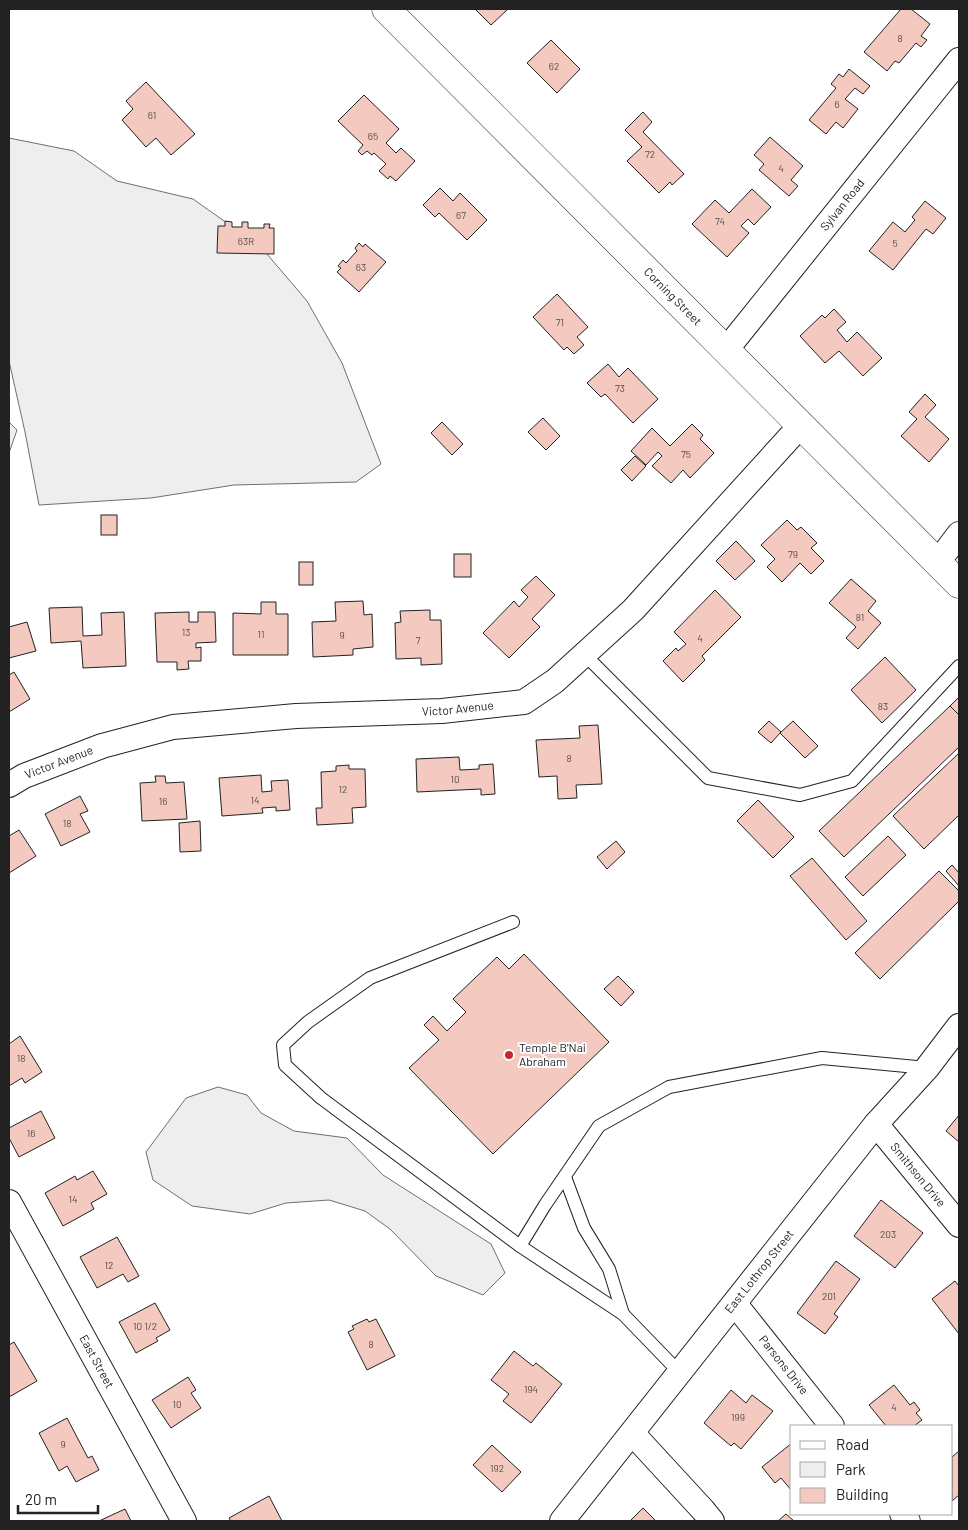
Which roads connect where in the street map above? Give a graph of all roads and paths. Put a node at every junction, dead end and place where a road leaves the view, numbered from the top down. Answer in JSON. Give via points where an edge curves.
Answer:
{"nodes":[{"id":1,"x":386,"y":9,"type":"edge"},
{"id":2,"x":959,"y":60,"type":"edge"},
{"id":3,"x":726,"y":350,"type":"junction"},
{"id":4,"x":801,"y":425,"type":"junction"},
{"id":5,"x":959,"y":534,"type":"edge"},
{"id":6,"x":938,"y":562,"type":"junction"},
{"id":7,"x":959,"y":584,"type":"edge"},
{"id":8,"x":584,"y":654,"type":"junction"},
{"id":9,"x":959,"y":666,"type":"edge"},
{"id":10,"x":9,"y":785,"type":"edge"},
{"id":11,"x":513,"y":922,"type":"dead end"},
{"id":12,"x":959,"y":1026,"type":"edge"},
{"id":13,"x":927,"y":1068,"type":"junction"},
{"id":14,"x":876,"y":1124,"type":"junction"},
{"id":15,"x":565,"y":1177,"type":"junction"},
{"id":16,"x":9,"y":1202,"type":"edge"},
{"id":17,"x":959,"y":1225,"type":"edge"},
{"id":18,"x":520,"y":1246,"type":"junction"},
{"id":19,"x":735,"y":1304,"type":"junction"},
{"id":20,"x":623,"y":1314,"type":"junction"},
{"id":21,"x":680,"y":1373,"type":"junction"},
{"id":22,"x":831,"y":1425,"type":"edge"},
{"id":23,"x":632,"y":1434,"type":"junction"},
{"id":24,"x":184,"y":1521,"type":"edge"},
{"id":25,"x":562,"y":1521,"type":"edge"},
{"id":26,"x":712,"y":1521,"type":"edge"}],
"edges":[{"from":1,"to":3,"type":"street","name":"Corning Street"},
{"from":2,"to":3,"type":"street","name":"Sylvan Road"},
{"from":3,"to":4,"type":"street","name":"Corning Street"},
{"from":4,"to":6,"type":"street","name":"Corning Street"},
{"from":4,"to":8,"type":"street","name":"Victor Avenue","via":[[633,610]]},
{"from":5,"to":6,"type":"street"},
{"from":6,"to":7,"type":"street","name":"Corning Street"},
{"from":8,"to":9,"type":"lane","via":[[708,778],[800,795],[852,780]]},
{"from":8,"to":10,"type":"street","name":"Victor Avenue","via":[[555,681],[524,702],[442,711],[296,716],[173,728],[102,746]]},
{"from":11,"to":18,"type":"lane","via":[[370,978],[308,1022],[283,1045],[286,1065],[321,1098]]},
{"from":12,"to":13,"type":"street","name":"East Lothrop Street"},
{"from":13,"to":14,"type":"street","name":"East Lothrop Street"},
{"from":13,"to":15,"type":"lane","via":[[822,1058],[670,1087],[599,1126]]},
{"from":14,"to":17,"type":"street","name":"Smithson Drive"},
{"from":14,"to":19,"type":"street","name":"East Lothrop Street"},
{"from":15,"to":18,"type":"lane"},
{"from":15,"to":20,"type":"lane","via":[[584,1228],[609,1269]]},
{"from":16,"to":24,"type":"street","name":"East Street"},
{"from":18,"to":20,"type":"lane"},
{"from":19,"to":21,"type":"street","name":"East Lothrop Street"},
{"from":19,"to":22,"type":"street","name":"Parsons Drive"},
{"from":20,"to":21,"type":"lane"},
{"from":21,"to":23,"type":"street","name":"East Lothrop Street"},
{"from":23,"to":25,"type":"street","name":"East Lothrop Street"},
{"from":23,"to":26,"type":"street"}]}
